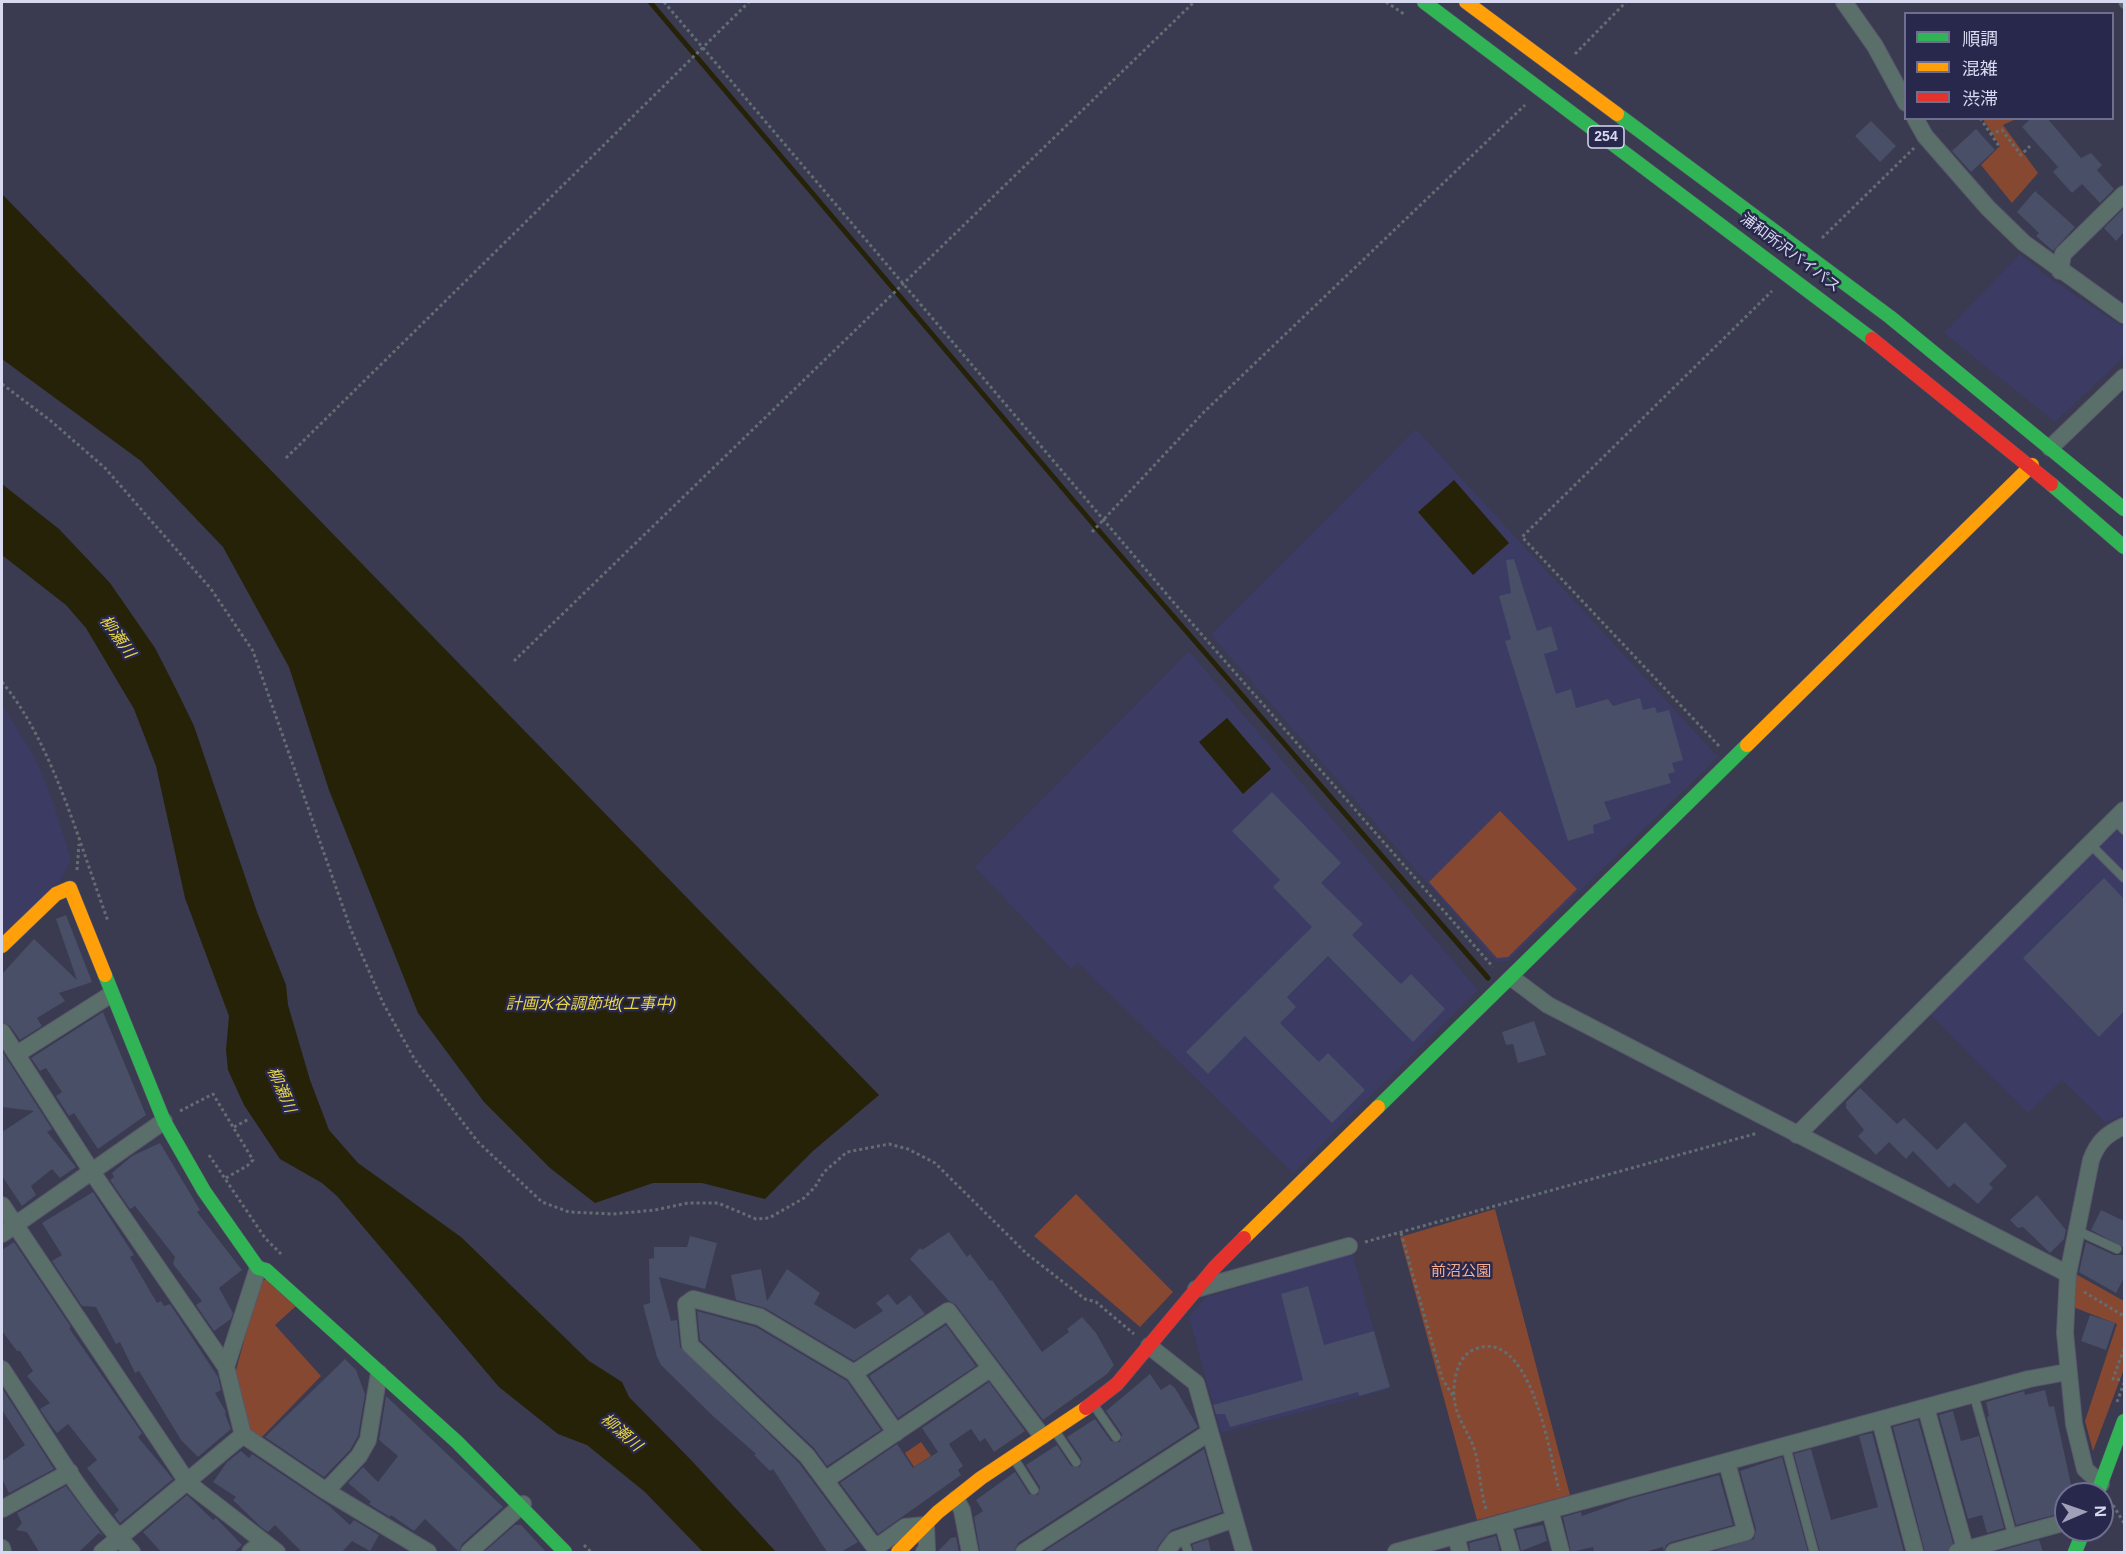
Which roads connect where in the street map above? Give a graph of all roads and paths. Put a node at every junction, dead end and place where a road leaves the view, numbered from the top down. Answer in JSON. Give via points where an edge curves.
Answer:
{"nodes":[{"id":1,"x":664,"y":2,"type":"edge"},
{"id":2,"x":749,"y":2,"type":"edge"},
{"id":3,"x":1194,"y":2,"type":"edge"},
{"id":4,"x":1424,"y":2,"type":"edge"},
{"id":5,"x":1466,"y":2,"type":"edge"},
{"id":6,"x":1626,"y":2,"type":"edge"},
{"id":7,"x":1844,"y":2,"type":"edge"},
{"id":8,"x":703,"y":48,"type":"junction"},
{"id":9,"x":1561,"y":71,"type":"junction"},
{"id":10,"x":1541,"y":89,"type":"junction"},
{"id":11,"x":1904,"y":102,"type":"edge"},
{"id":12,"x":1916,"y":120,"type":"edge"},
{"id":13,"x":1981,"y":120,"type":"edge"},
{"id":14,"x":1990,"y":134,"type":"junction"},
{"id":15,"x":1925,"y":136,"type":"junction"},
{"id":16,"x":1999,"y":146,"type":"dead end"},
{"id":17,"x":2030,"y":146,"type":"dead end"},
{"id":18,"x":2124,"y":194,"type":"edge"},
{"id":19,"x":1806,"y":254,"type":"junction"},
{"id":20,"x":2060,"y":271,"type":"junction"},
{"id":21,"x":1789,"y":272,"type":"junction"},
{"id":22,"x":904,"y":286,"type":"junction"},
{"id":23,"x":2124,"y":315,"type":"edge"},
{"id":24,"x":2124,"y":377,"type":"edge"},
{"id":25,"x":2,"y":384,"type":"edge"},
{"id":26,"x":2050,"y":448,"type":"junction"},
{"id":27,"x":286,"y":458,"type":"dead end"},
{"id":28,"x":2032,"y":465,"type":"junction"},
{"id":29,"x":2124,"y":509,"type":"edge"},
{"id":30,"x":1104,"y":520,"type":"junction"},
{"id":31,"x":1092,"y":532,"type":"dead end"},
{"id":32,"x":2124,"y":547,"type":"edge"},
{"id":33,"x":513,"y":661,"type":"dead end"},
{"id":34,"x":2,"y":682,"type":"edge"},
{"id":35,"x":1732,"y":759,"type":"junction"},
{"id":36,"x":2121,"y":820,"type":"edge"},
{"id":37,"x":80,"y":842,"type":"junction"},
{"id":38,"x":2090,"y":844,"type":"junction"},
{"id":39,"x":2124,"y":878,"type":"edge"},
{"id":40,"x":70,"y":888,"type":"junction"},
{"id":41,"x":109,"y":924,"type":"dead end"},
{"id":42,"x":2,"y":946,"type":"edge"},
{"id":43,"x":1509,"y":981,"type":"junction"},
{"id":44,"x":110,"y":994,"type":"junction"},
{"id":45,"x":2,"y":1032,"type":"edge"},
{"id":46,"x":17,"y":1054,"type":"junction"},
{"id":47,"x":176,"y":1100,"type":"dead end"},
{"id":48,"x":182,"y":1110,"type":"junction"},
{"id":49,"x":249,"y":1119,"type":"dead end"},
{"id":50,"x":188,"y":1120,"type":"dead end"},
{"id":51,"x":164,"y":1121,"type":"junction"},
{"id":52,"x":2124,"y":1126,"type":"edge"},
{"id":53,"x":234,"y":1127,"type":"junction"},
{"id":54,"x":1762,"y":1131,"type":"dead end"},
{"id":55,"x":1797,"y":1135,"type":"junction"},
{"id":56,"x":206,"y":1149,"type":"dead end"},
{"id":57,"x":92,"y":1172,"type":"junction"},
{"id":58,"x":2,"y":1205,"type":"edge"},
{"id":59,"x":8,"y":1229,"type":"edge"},
{"id":60,"x":2079,"y":1232,"type":"junction"},
{"id":61,"x":1401,"y":1233,"type":"junction"},
{"id":62,"x":1349,"y":1246,"type":"joint"},
{"id":63,"x":2117,"y":1249,"type":"dead end"},
{"id":64,"x":258,"y":1268,"type":"junction"},
{"id":65,"x":2068,"y":1277,"type":"junction"},
{"id":66,"x":1195,"y":1289,"type":"junction"},
{"id":67,"x":2124,"y":1316,"type":"edge"},
{"id":68,"x":1149,"y":1346,"type":"junction"},
{"id":69,"x":2124,"y":1348,"type":"edge"},
{"id":70,"x":226,"y":1367,"type":"junction"},
{"id":71,"x":991,"y":1368,"type":"junction"},
{"id":72,"x":2,"y":1370,"type":"edge"},
{"id":73,"x":2067,"y":1371,"type":"junction"},
{"id":74,"x":379,"y":1373,"type":"junction"},
{"id":75,"x":854,"y":1373,"type":"junction"},
{"id":76,"x":2124,"y":1380,"type":"edge"},
{"id":77,"x":1974,"y":1395,"type":"junction"},
{"id":78,"x":1454,"y":1398,"type":"junction"},
{"id":79,"x":1093,"y":1403,"type":"junction"},
{"id":80,"x":1926,"y":1408,"type":"junction"},
{"id":81,"x":1880,"y":1420,"type":"junction"},
{"id":82,"x":2124,"y":1421,"type":"edge"},
{"id":83,"x":1048,"y":1432,"type":"junction"},
{"id":84,"x":1210,"y":1432,"type":"junction"},
{"id":85,"x":896,"y":1433,"type":"junction"},
{"id":86,"x":243,"y":1436,"type":"junction"},
{"id":87,"x":1116,"y":1437,"type":"dead end"},
{"id":88,"x":1786,"y":1447,"type":"junction"},
{"id":89,"x":1012,"y":1456,"type":"junction"},
{"id":90,"x":1076,"y":1462,"type":"dead end"},
{"id":91,"x":1727,"y":1463,"type":"junction"},
{"id":92,"x":70,"y":1472,"type":"junction"},
{"id":93,"x":827,"y":1479,"type":"junction"},
{"id":94,"x":2095,"y":1482,"type":"edge"},
{"id":95,"x":2105,"y":1482,"type":"edge"},
{"id":96,"x":188,"y":1483,"type":"junction"},
{"id":97,"x":1034,"y":1490,"type":"dead end"},
{"id":98,"x":326,"y":1491,"type":"junction"},
{"id":99,"x":956,"y":1498,"type":"junction"},
{"id":100,"x":523,"y":1504,"type":"junction"},
{"id":101,"x":1556,"y":1508,"type":"junction"},
{"id":102,"x":2114,"y":1508,"type":"edge"},
{"id":103,"x":2,"y":1509,"type":"edge"},
{"id":104,"x":1234,"y":1519,"type":"junction"},
{"id":105,"x":2124,"y":1522,"type":"edge"},
{"id":106,"x":926,"y":1525,"type":"junction"},
{"id":107,"x":1497,"y":1525,"type":"junction"},
{"id":108,"x":2054,"y":1525,"type":"edge"},
{"id":109,"x":1456,"y":1536,"type":"junction"},
{"id":110,"x":2013,"y":1537,"type":"junction"},
{"id":111,"x":118,"y":1538,"type":"junction"},
{"id":112,"x":1186,"y":1545,"type":"edge"},
{"id":113,"x":256,"y":1547,"type":"edge"},
{"id":114,"x":902,"y":1547,"type":"edge"},
{"id":115,"x":2,"y":1548,"type":"edge"},
{"id":116,"x":3,"y":1552,"type":"edge"},
{"id":117,"x":102,"y":1552,"type":"edge"},
{"id":118,"x":132,"y":1552,"type":"edge"},
{"id":119,"x":277,"y":1552,"type":"edge"},
{"id":120,"x":428,"y":1552,"type":"edge"},
{"id":121,"x":469,"y":1552,"type":"edge"},
{"id":122,"x":565,"y":1552,"type":"edge"},
{"id":123,"x":924,"y":1552,"type":"edge"},
{"id":124,"x":970,"y":1552,"type":"edge"},
{"id":125,"x":1024,"y":1552,"type":"edge"},
{"id":126,"x":1166,"y":1552,"type":"edge"},
{"id":127,"x":1244,"y":1552,"type":"edge"},
{"id":128,"x":1396,"y":1552,"type":"edge"},
{"id":129,"x":1460,"y":1552,"type":"edge"},
{"id":130,"x":1511,"y":1552,"type":"edge"},
{"id":131,"x":1561,"y":1552,"type":"edge"},
{"id":132,"x":1674,"y":1552,"type":"edge"},
{"id":133,"x":1814,"y":1552,"type":"edge"},
{"id":134,"x":1915,"y":1552,"type":"edge"},
{"id":135,"x":1963,"y":1552,"type":"edge"}],
"edges":[{"from":1,"to":8,"type":"path"},
{"from":2,"to":8,"type":"path"},
{"from":3,"to":22,"type":"path"},
{"from":4,"to":10,"type":"main road","name":"浦和所沢バイパス","number":"254"},
{"from":5,"to":9,"type":"main road","name":"浦和所沢バイパス","number":"254"},
{"from":6,"to":9,"type":"path"},
{"from":7,"to":11,"type":"street","via":[[1875,46]]},
{"from":8,"to":22,"type":"path"},
{"from":8,"to":27,"type":"path"},
{"from":9,"to":19,"type":"main road","name":"浦和所沢バイパス","number":"254"},
{"from":10,"to":21,"type":"main road","name":"浦和所沢バイパス","number":"254"},
{"from":10,"to":30,"type":"path","via":[[1203,412]]},
{"from":12,"to":15,"type":"street"},
{"from":13,"to":14,"type":"path"},
{"from":14,"to":16,"type":"path"},
{"from":14,"to":17,"type":"path","via":[[2002,130],[2021,155]]},
{"from":15,"to":19,"type":"path"},
{"from":15,"to":20,"type":"street","via":[[1988,208]]},
{"from":18,"to":20,"type":"street","via":[[2063,254]]},
{"from":19,"to":26,"type":"main road","name":"浦和所沢バイパス","number":"254"},
{"from":20,"to":23,"type":"street"},
{"from":21,"to":28,"type":"main road","name":"浦和所沢バイパス","number":"254"},
{"from":21,"to":35,"type":"path","via":[[1522,537]]},
{"from":22,"to":30,"type":"path"},
{"from":22,"to":33,"type":"path"},
{"from":24,"to":26,"type":"street"},
{"from":25,"to":68,"type":"path","via":[[105,468],[211,588],[253,651],[351,930],[383,1003],[415,1060],[478,1142],[542,1202],[569,1212],[613,1214],[688,1203],[718,1203],[756,1219],[769,1218],[804,1198],[824,1172],[847,1152],[889,1144],[935,1162],[1027,1254],[1085,1299],[1096,1302]]},
{"from":26,"to":28,"type":"main road"},
{"from":26,"to":29,"type":"main road","name":"浦和所沢バイパス","number":"254"},
{"from":28,"to":32,"type":"main road","name":"浦和所沢バイパス","number":"254"},
{"from":28,"to":35,"type":"main road"},
{"from":30,"to":31,"type":"path"},
{"from":30,"to":43,"type":"path","via":[[1490,964]]},
{"from":34,"to":37,"type":"path","via":[[21,705]]},
{"from":35,"to":43,"type":"main road"},
{"from":36,"to":38,"type":"street"},
{"from":37,"to":40,"type":"path"},
{"from":37,"to":41,"type":"path"},
{"from":38,"to":39,"type":"lane"},
{"from":38,"to":55,"type":"street"},
{"from":40,"to":42,"type":"main road","via":[[56,894]]},
{"from":40,"to":44,"type":"main road"},
{"from":43,"to":55,"type":"street"},
{"from":43,"to":66,"type":"main road"},
{"from":44,"to":46,"type":"street"},
{"from":44,"to":51,"type":"main road"},
{"from":45,"to":46,"type":"street"},
{"from":46,"to":57,"type":"street"},
{"from":47,"to":48,"type":"path"},
{"from":48,"to":50,"type":"path"},
{"from":48,"to":53,"type":"path","via":[[213,1094]]},
{"from":49,"to":53,"type":"path"},
{"from":51,"to":57,"type":"street"},
{"from":51,"to":64,"type":"main road","via":[[204,1191]]},
{"from":52,"to":60,"type":"street","via":[[2097,1144]]},
{"from":53,"to":56,"type":"path","via":[[253,1160],[247,1166],[224,1179]]},
{"from":54,"to":61,"type":"path"},
{"from":55,"to":65,"type":"street"},
{"from":57,"to":59,"type":"street"},
{"from":57,"to":70,"type":"street"},
{"from":58,"to":59,"type":"street"},
{"from":59,"to":96,"type":"street"},
{"from":60,"to":63,"type":"lane"},
{"from":60,"to":65,"type":"street"},
{"from":61,"to":62,"type":"path"},
{"from":61,"to":78,"type":"path","via":[[1442,1378]]},
{"from":62,"to":66,"type":"street"},
{"from":64,"to":70,"type":"street"},
{"from":64,"to":74,"type":"main road","via":[[266,1270]]},
{"from":65,"to":67,"type":"path"},
{"from":65,"to":73,"type":"street"},
{"from":66,"to":68,"type":"main road"},
{"from":68,"to":79,"type":"main road","via":[[1117,1384]]},
{"from":68,"to":84,"type":"street","via":[[1196,1383]]},
{"from":69,"to":76,"type":"path","via":[[2113,1379]]},
{"from":70,"to":86,"type":"street"},
{"from":71,"to":75,"type":"street","via":[[948,1311]]},
{"from":71,"to":83,"type":"street"},
{"from":71,"to":85,"type":"street"},
{"from":72,"to":92,"type":"street"},
{"from":73,"to":77,"type":"street"},
{"from":73,"to":94,"type":"street","via":[[2085,1468]]},
{"from":74,"to":98,"type":"street","via":[[368,1440],[359,1456]]},
{"from":74,"to":100,"type":"main road"},
{"from":75,"to":85,"type":"street"},
{"from":75,"to":93,"type":"street","via":[[760,1317],[693,1299],[686,1304],[690,1345]]},
{"from":77,"to":80,"type":"street"},
{"from":77,"to":110,"type":"lane"},
{"from":78,"to":101,"type":"path","via":[[1457,1371],[1468,1352],[1493,1347],[1513,1359],[1531,1386]]},
{"from":78,"to":107,"type":"path"},
{"from":79,"to":83,"type":"main road"},
{"from":79,"to":87,"type":"lane"},
{"from":80,"to":81,"type":"street"},
{"from":80,"to":135,"type":"street"},
{"from":81,"to":88,"type":"street"},
{"from":81,"to":134,"type":"street"},
{"from":82,"to":95,"type":"main road"},
{"from":83,"to":89,"type":"main road"},
{"from":83,"to":90,"type":"lane"},
{"from":84,"to":104,"type":"street"},
{"from":84,"to":125,"type":"street"},
{"from":85,"to":93,"type":"street"},
{"from":86,"to":96,"type":"street"},
{"from":86,"to":98,"type":"street"},
{"from":88,"to":91,"type":"street"},
{"from":88,"to":133,"type":"lane"},
{"from":89,"to":97,"type":"lane"},
{"from":89,"to":99,"type":"main road"},
{"from":91,"to":101,"type":"street"},
{"from":91,"to":132,"type":"street","via":[[1746,1532]]},
{"from":92,"to":103,"type":"street"},
{"from":92,"to":111,"type":"street"},
{"from":93,"to":106,"type":"street","via":[[873,1545],[881,1544],[905,1527]]},
{"from":96,"to":111,"type":"street"},
{"from":96,"to":113,"type":"street"},
{"from":98,"to":120,"type":"street"},
{"from":99,"to":106,"type":"main road"},
{"from":99,"to":124,"type":"street"},
{"from":100,"to":121,"type":"street"},
{"from":100,"to":122,"type":"main road"},
{"from":101,"to":107,"type":"street"},
{"from":101,"to":131,"type":"street"},
{"from":102,"to":105,"type":"path"},
{"from":104,"to":112,"type":"street"},
{"from":104,"to":127,"type":"street"},
{"from":106,"to":114,"type":"main road"},
{"from":106,"to":123,"type":"street"},
{"from":107,"to":109,"type":"street"},
{"from":107,"to":130,"type":"street"},
{"from":108,"to":110,"type":"street"},
{"from":109,"to":128,"type":"street"},
{"from":109,"to":129,"type":"street"},
{"from":110,"to":135,"type":"street"},
{"from":111,"to":117,"type":"street"},
{"from":111,"to":118,"type":"street"},
{"from":112,"to":126,"type":"street","via":[[1175,1540]]},
{"from":113,"to":119,"type":"street"},
{"from":115,"to":116,"type":"street"}]}
